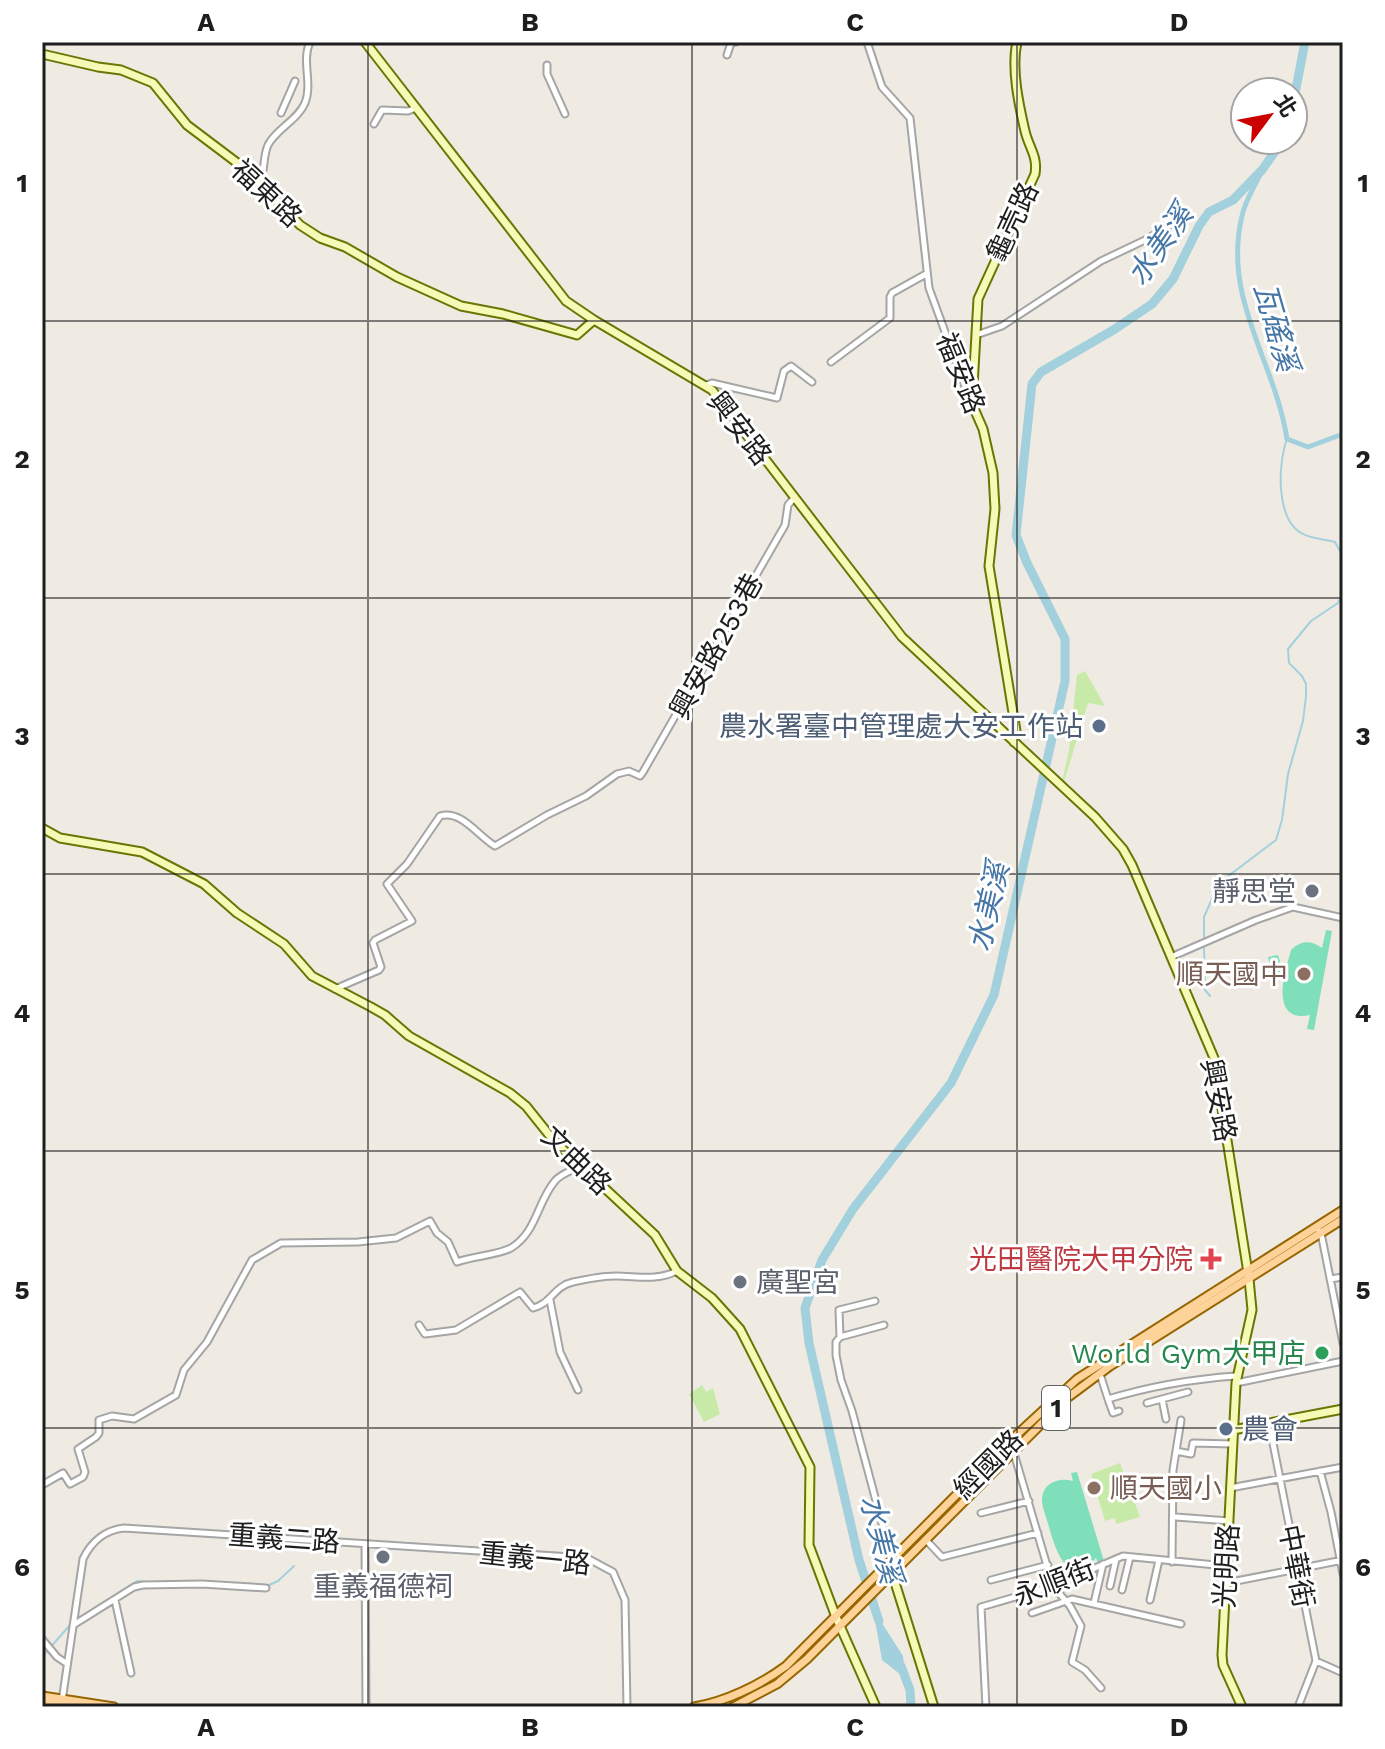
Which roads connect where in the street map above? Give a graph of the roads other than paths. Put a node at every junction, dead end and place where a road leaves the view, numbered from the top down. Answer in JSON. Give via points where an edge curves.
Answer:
{"nodes":[{"id":1,"x":310,"y":42,"type":"edge"},
{"id":2,"x":365,"y":42,"type":"edge"},
{"id":3,"x":736,"y":42,"type":"edge"},
{"id":4,"x":867,"y":42,"type":"edge"},
{"id":5,"x":1017,"y":42,"type":"edge"},
{"id":6,"x":42,"y":54,"type":"edge"},
{"id":7,"x":727,"y":55,"type":"dead end"},
{"id":8,"x":547,"y":65,"type":"dead end"},
{"id":9,"x":295,"y":81,"type":"dead end"},
{"id":10,"x":416,"y":108,"type":"junction"},
{"id":11,"x":281,"y":113,"type":"dead end"},
{"id":12,"x":565,"y":114,"type":"dead end"},
{"id":13,"x":374,"y":124,"type":"dead end"},
{"id":14,"x":260,"y":182,"type":"junction"},
{"id":15,"x":1182,"y":218,"type":"dead end"},
{"id":16,"x":926,"y":274,"type":"junction"},
{"id":17,"x":594,"y":320,"type":"junction"},
{"id":18,"x":976,"y":335,"type":"junction"},
{"id":19,"x":831,"y":362,"type":"dead end"},
{"id":20,"x":812,"y":382,"type":"dead end"},
{"id":21,"x":706,"y":385,"type":"junction"},
{"id":22,"x":972,"y":404,"type":"junction"},
{"id":23,"x":795,"y":497,"type":"junction"},
{"id":24,"x":1014,"y":716,"type":"junction"},
{"id":25,"x":1007,"y":734,"type":"junction"},
{"id":26,"x":1014,"y":742,"type":"junction"},
{"id":27,"x":42,"y":828,"type":"edge"},
{"id":28,"x":1343,"y":918,"type":"edge"},
{"id":29,"x":1171,"y":957,"type":"junction"},
{"id":30,"x":334,"y":990,"type":"junction"},
{"id":31,"x":581,"y":1165,"type":"junction"},
{"id":32,"x":1343,"y":1210,"type":"edge"},
{"id":33,"x":1343,"y":1219,"type":"edge"},
{"id":34,"x":1319,"y":1230,"type":"junction"},
{"id":35,"x":677,"y":1271,"type":"junction"},
{"id":36,"x":1248,"y":1275,"type":"junction"},
{"id":37,"x":1343,"y":1277,"type":"edge"},
{"id":38,"x":1330,"y":1279,"type":"junction"},
{"id":39,"x":550,"y":1300,"type":"junction"},
{"id":40,"x":875,"y":1301,"type":"dead end"},
{"id":41,"x":419,"y":1325,"type":"dead end"},
{"id":42,"x":884,"y":1325,"type":"dead end"},
{"id":43,"x":840,"y":1337,"type":"junction"},
{"id":44,"x":1343,"y":1343,"type":"edge"},
{"id":45,"x":1343,"y":1361,"type":"edge"},
{"id":46,"x":1100,"y":1374,"type":"junction"},
{"id":47,"x":1236,"y":1379,"type":"junction"},
{"id":48,"x":578,"y":1390,"type":"dead end"},
{"id":49,"x":1188,"y":1392,"type":"dead end"},
{"id":50,"x":1108,"y":1399,"type":"junction"},
{"id":51,"x":1162,"y":1399,"type":"junction"},
{"id":52,"x":1147,"y":1403,"type":"dead end"},
{"id":53,"x":1343,"y":1409,"type":"edge"},
{"id":54,"x":1119,"y":1411,"type":"dead end"},
{"id":55,"x":1166,"y":1419,"type":"dead end"},
{"id":56,"x":1181,"y":1420,"type":"dead end"},
{"id":57,"x":1269,"y":1423,"type":"junction"},
{"id":58,"x":1233,"y":1430,"type":"junction"},
{"id":59,"x":1233,"y":1444,"type":"junction"},
{"id":60,"x":1011,"y":1447,"type":"junction"},
{"id":61,"x":1176,"y":1451,"type":"junction"},
{"id":62,"x":1343,"y":1467,"type":"edge"},
{"id":63,"x":1320,"y":1471,"type":"junction"},
{"id":64,"x":1280,"y":1479,"type":"junction"},
{"id":65,"x":42,"y":1485,"type":"edge"},
{"id":66,"x":1230,"y":1488,"type":"junction"},
{"id":67,"x":1029,"y":1501,"type":"junction"},
{"id":68,"x":981,"y":1513,"type":"dead end"},
{"id":69,"x":1176,"y":1517,"type":"dead end"},
{"id":70,"x":1229,"y":1521,"type":"junction"},
{"id":71,"x":1038,"y":1533,"type":"junction"},
{"id":72,"x":925,"y":1539,"type":"junction"},
{"id":73,"x":365,"y":1544,"type":"junction"},
{"id":74,"x":1130,"y":1557,"type":"junction"},
{"id":75,"x":1116,"y":1558,"type":"junction"},
{"id":76,"x":1159,"y":1560,"type":"junction"},
{"id":77,"x":1342,"y":1560,"type":"edge"},
{"id":78,"x":892,"y":1561,"type":"junction"},
{"id":79,"x":1172,"y":1562,"type":"junction"},
{"id":80,"x":1103,"y":1564,"type":"junction"},
{"id":81,"x":1048,"y":1565,"type":"junction"},
{"id":82,"x":1226,"y":1566,"type":"junction"},
{"id":83,"x":1298,"y":1569,"type":"junction"},
{"id":84,"x":892,"y":1573,"type":"junction"},
{"id":85,"x":1343,"y":1574,"type":"edge"},
{"id":86,"x":991,"y":1580,"type":"dead end"},
{"id":87,"x":1225,"y":1583,"type":"junction"},
{"id":88,"x":1053,"y":1586,"type":"junction"},
{"id":89,"x":1110,"y":1586,"type":"dead end"},
{"id":90,"x":266,"y":1588,"type":"dead end"},
{"id":91,"x":1122,"y":1590,"type":"dead end"},
{"id":92,"x":115,"y":1600,"type":"junction"},
{"id":93,"x":1150,"y":1600,"type":"dead end"},
{"id":94,"x":1067,"y":1602,"type":"junction"},
{"id":95,"x":1094,"y":1603,"type":"junction"},
{"id":96,"x":1032,"y":1613,"type":"dead end"},
{"id":97,"x":838,"y":1621,"type":"junction"},
{"id":98,"x":74,"y":1624,"type":"junction"},
{"id":99,"x":1181,"y":1624,"type":"dead end"},
{"id":100,"x":42,"y":1639,"type":"edge"},
{"id":101,"x":1316,"y":1661,"type":"junction"},
{"id":102,"x":66,"y":1663,"type":"junction"},
{"id":103,"x":131,"y":1673,"type":"dead end"},
{"id":104,"x":1343,"y":1673,"type":"edge"},
{"id":105,"x":1101,"y":1688,"type":"dead end"},
{"id":106,"x":42,"y":1696,"type":"edge"},
{"id":107,"x":42,"y":1703,"type":"edge"},
{"id":108,"x":64,"y":1704,"type":"edge"},
{"id":109,"x":114,"y":1707,"type":"edge"},
{"id":110,"x":366,"y":1707,"type":"edge"},
{"id":111,"x":627,"y":1707,"type":"edge"},
{"id":112,"x":696,"y":1707,"type":"edge"},
{"id":113,"x":733,"y":1707,"type":"edge"},
{"id":114,"x":876,"y":1707,"type":"edge"},
{"id":115,"x":934,"y":1707,"type":"edge"},
{"id":116,"x":986,"y":1707,"type":"edge"},
{"id":117,"x":1242,"y":1707,"type":"edge"},
{"id":118,"x":1298,"y":1707,"type":"edge"}],
"edges":[{"from":1,"to":14,"type":"street","via":[[304,105],[268,146]]},
{"from":2,"to":10,"type":"street","name":"興安路"},
{"from":3,"to":7,"type":"street"},
{"from":4,"to":16,"type":"street","name":"福安路","via":[[882,87],[910,118]]},
{"from":5,"to":18,"type":"street","name":"龜壳路","via":[[1015,63],[1035,174],[980,292]]},
{"from":6,"to":14,"type":"street","name":"福東路","via":[[147,79],[187,125]]},
{"from":8,"to":12,"type":"street"},
{"from":9,"to":11,"type":"street"},
{"from":10,"to":13,"type":"street","via":[[382,110]]},
{"from":10,"to":17,"type":"street","name":"興安路","via":[[566,301]]},
{"from":14,"to":17,"type":"street","name":"福東路","via":[[314,235],[461,306],[577,335]]},
{"from":15,"to":18,"type":"street","via":[[1101,261],[1002,326]]},
{"from":16,"to":19,"type":"street","via":[[892,293],[890,318]]},
{"from":16,"to":22,"type":"street","name":"福安路"},
{"from":17,"to":21,"type":"street","name":"興安路"},
{"from":18,"to":22,"type":"street","name":"龜壳路"},
{"from":20,"to":21,"type":"street","via":[[791,366],[784,371],[777,398]]},
{"from":21,"to":23,"type":"street","name":"興安路"},
{"from":22,"to":24,"type":"street","name":"福安路","via":[[993,473],[989,566]]},
{"from":23,"to":25,"type":"street","name":"興安路","via":[[902,637]]},
{"from":23,"to":30,"type":"street","name":"興安路253巷","via":[[785,525],[640,776],[621,772],[495,846],[473,827],[448,814],[440,816],[387,884],[412,921],[375,940],[379,970]]},
{"from":24,"to":25,"type":"street"},
{"from":24,"to":26,"type":"street","name":"福安路"},
{"from":25,"to":26,"type":"street","name":"興安路"},
{"from":26,"to":29,"type":"street","name":"興安路","via":[[1123,849]]},
{"from":27,"to":30,"type":"street","name":"文曲路","via":[[60,838],[142,852],[204,884],[284,944],[312,976]]},
{"from":28,"to":29,"type":"street","via":[[1293,907]]},
{"from":29,"to":36,"type":"street","name":"興安路","via":[[1214,1058]]},
{"from":30,"to":31,"type":"street","name":"文曲路","via":[[371,1007],[409,1036],[510,1093]]},
{"from":31,"to":35,"type":"street","name":"文曲路","via":[[655,1235]]},
{"from":31,"to":65,"type":"street","via":[[555,1180],[526,1235],[495,1253],[457,1262],[430,1221],[396,1238],[281,1243],[252,1260],[207,1342],[184,1370],[176,1395],[134,1419],[99,1420],[99,1433],[78,1449],[83,1477],[70,1484],[63,1473]]},
{"from":32,"to":34,"type":"main road","name":"經國路","number":"1"},
{"from":33,"to":34,"type":"main road","name":"經國路","number":"1"},
{"from":34,"to":36,"type":"main road","name":"經國路","number":"1"},
{"from":34,"to":38,"type":"street"},
{"from":35,"to":39,"type":"street","via":[[566,1284]]},
{"from":35,"to":97,"type":"street","name":"文曲路","via":[[740,1329],[810,1467],[809,1545]]},
{"from":36,"to":46,"type":"main road","name":"經國路","number":"1"},
{"from":36,"to":47,"type":"street","name":"光明路","via":[[1252,1310]]},
{"from":36,"to":60,"type":"main road","name":"經國路","number":"1","via":[[1077,1379]]},
{"from":37,"to":38,"type":"street"},
{"from":38,"to":44,"type":"street"},
{"from":39,"to":41,"type":"street","via":[[533,1308],[520,1292],[449,1333],[425,1334]]},
{"from":39,"to":48,"type":"street","via":[[560,1352]]},
{"from":40,"to":43,"type":"street","via":[[839,1310]]},
{"from":42,"to":43,"type":"street"},
{"from":43,"to":78,"type":"street","via":[[836,1355],[841,1380]]},
{"from":45,"to":47,"type":"street"},
{"from":46,"to":50,"type":"street"},
{"from":46,"to":60,"type":"main road","name":"經國路","number":"1"},
{"from":47,"to":50,"type":"street","via":[[1192,1379]]},
{"from":47,"to":58,"type":"street","name":"光明路"},
{"from":49,"to":51,"type":"street"},
{"from":50,"to":54,"type":"street","via":[[1113,1413]]},
{"from":51,"to":52,"type":"street"},
{"from":51,"to":55,"type":"street"},
{"from":53,"to":57,"type":"street"},
{"from":56,"to":61,"type":"street"},
{"from":57,"to":58,"type":"street"},
{"from":57,"to":64,"type":"street","name":"中華街"},
{"from":58,"to":59,"type":"street","name":"光明路"},
{"from":59,"to":61,"type":"street","via":[[1193,1443],[1191,1454]]},
{"from":59,"to":66,"type":"street","name":"光明路"},
{"from":60,"to":67,"type":"street"},
{"from":60,"to":72,"type":"main road","name":"經國路","number":"1"},
{"from":60,"to":78,"type":"main road","name":"經國路","number":"1"},
{"from":61,"to":79,"type":"street"},
{"from":62,"to":63,"type":"street"},
{"from":63,"to":64,"type":"street"},
{"from":63,"to":77,"type":"street"},
{"from":64,"to":66,"type":"street"},
{"from":64,"to":83,"type":"street","name":"中華街"},
{"from":66,"to":70,"type":"street","name":"光明路"},
{"from":67,"to":68,"type":"street"},
{"from":67,"to":71,"type":"street"},
{"from":69,"to":70,"type":"street"},
{"from":70,"to":82,"type":"street","name":"光明路"},
{"from":71,"to":72,"type":"street","via":[[942,1557]]},
{"from":71,"to":81,"type":"street"},
{"from":72,"to":84,"type":"main road","name":"經國路","number":"1"},
{"from":73,"to":98,"type":"street","name":"重義二路","via":[[114,1529],[83,1559]]},
{"from":73,"to":110,"type":"street","name":"重義二路"},
{"from":73,"to":111,"type":"street","name":"重義一路","via":[[587,1558],[601,1564],[613,1572],[625,1600]]},
{"from":74,"to":75,"type":"street","name":"永順街"},
{"from":74,"to":76,"type":"street","name":"永順街"},
{"from":74,"to":91,"type":"street"},
{"from":75,"to":80,"type":"street","name":"永順街"},
{"from":75,"to":89,"type":"street"},
{"from":76,"to":79,"type":"street","name":"永順街"},
{"from":76,"to":93,"type":"street"},
{"from":77,"to":83,"type":"street"},
{"from":77,"to":85,"type":"street"},
{"from":78,"to":84,"type":"street"},
{"from":78,"to":97,"type":"main road","name":"經國路","number":"1"},
{"from":79,"to":82,"type":"street","name":"永順街"},
{"from":80,"to":88,"type":"street","name":"永順街"},
{"from":80,"to":95,"type":"street"},
{"from":81,"to":86,"type":"street"},
{"from":81,"to":88,"type":"street"},
{"from":82,"to":87,"type":"street","name":"光明路"},
{"from":83,"to":87,"type":"street"},
{"from":83,"to":101,"type":"street","name":"中華街"},
{"from":84,"to":97,"type":"main road","name":"經國路","number":"1"},
{"from":84,"to":115,"type":"street"},
{"from":87,"to":117,"type":"street","name":"光明路","via":[[1222,1658]]},
{"from":88,"to":94,"type":"street"},
{"from":88,"to":116,"type":"street","name":"永順街","via":[[981,1607]]},
{"from":90,"to":92,"type":"street","via":[[143,1585]]},
{"from":92,"to":98,"type":"street"},
{"from":92,"to":103,"type":"street"},
{"from":94,"to":95,"type":"street"},
{"from":94,"to":96,"type":"street"},
{"from":94,"to":105,"type":"street","via":[[1081,1626],[1072,1662]]},
{"from":95,"to":99,"type":"street"},
{"from":97,"to":112,"type":"main road","number":"1","via":[[773,1676]]},
{"from":97,"to":113,"type":"main road","number":"1","via":[[807,1659],[777,1684]]},
{"from":97,"to":114,"type":"street","name":"文曲路"},
{"from":98,"to":102,"type":"street"},
{"from":100,"to":102,"type":"street"},
{"from":101,"to":104,"type":"street"},
{"from":101,"to":118,"type":"street"},
{"from":102,"to":108,"type":"street"},
{"from":106,"to":108,"type":"main road"},
{"from":107,"to":108,"type":"main road"},
{"from":108,"to":109,"type":"main road"}]}
